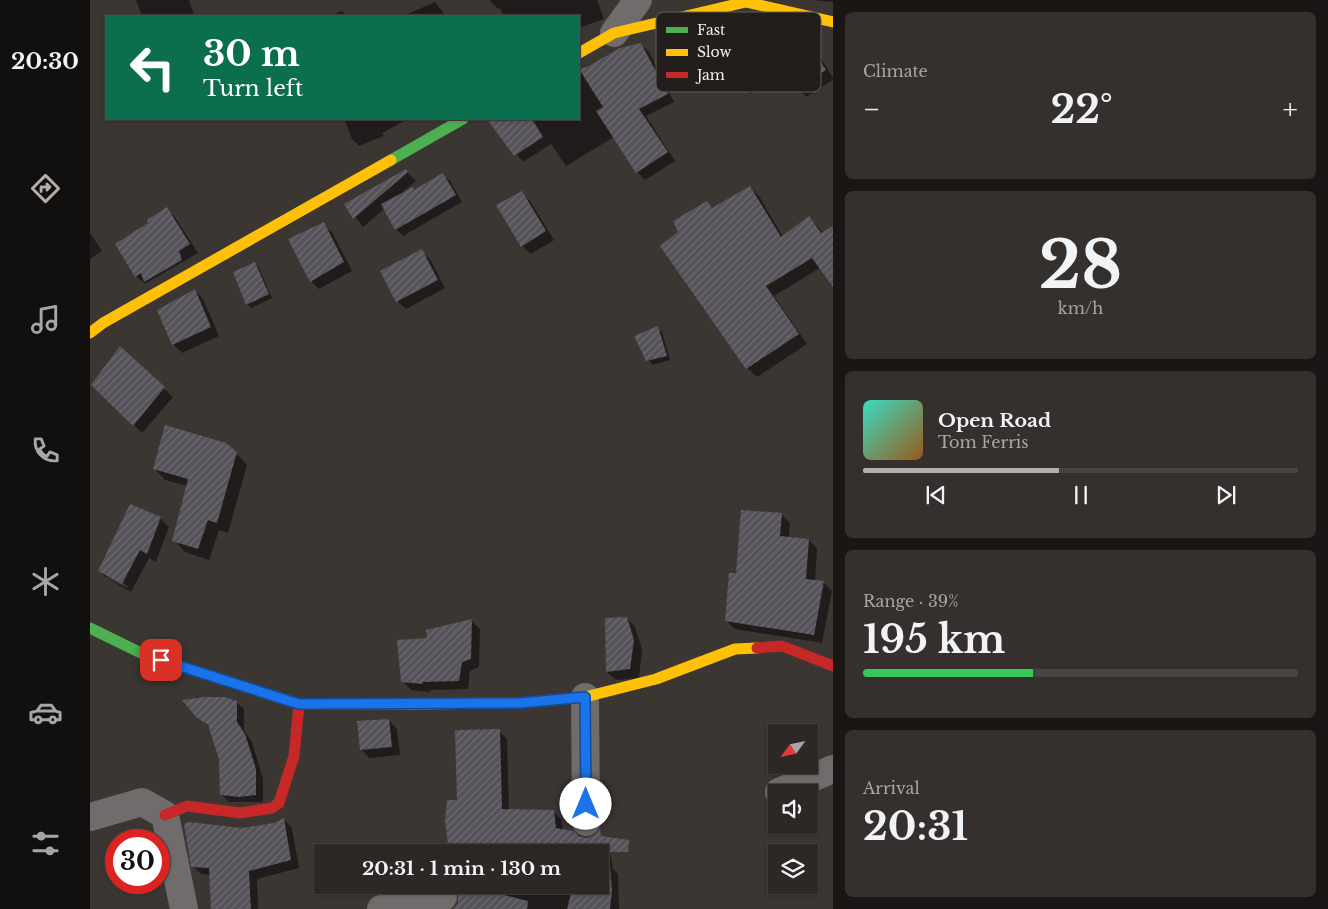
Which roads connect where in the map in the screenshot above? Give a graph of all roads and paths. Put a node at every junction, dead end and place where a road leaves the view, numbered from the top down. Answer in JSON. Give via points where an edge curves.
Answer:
{"nodes":[{"id":1,"x":638,"y":0,"type":"edge"},
{"id":2,"x":703,"y":12,"type":"edge"},
{"id":3,"x":794,"y":12,"type":"edge"},
{"id":4,"x":656,"y":23,"type":"edge"},
{"id":5,"x":614,"y":33,"type":"junction"},
{"id":6,"x":580,"y":52,"type":"edge"},
{"id":7,"x":461,"y":120,"type":"edge"},
{"id":8,"x":90,"y":333,"type":"edge"},
{"id":9,"x":90,"y":628,"type":"edge"},
{"id":10,"x":833,"y":666,"type":"edge"},
{"id":11,"x":585,"y":697,"type":"junction"},
{"id":12,"x":299,"y":704,"type":"junction"},
{"id":13,"x":833,"y":769,"type":"edge"},
{"id":14,"x":798,"y":784,"type":"edge"},
{"id":15,"x":165,"y":815,"type":"junction"},
{"id":16,"x":90,"y":817,"type":"edge"},
{"id":17,"x":586,"y":822,"type":"dead end"},
{"id":18,"x":443,"y":897,"type":"dead end"},
{"id":19,"x":184,"y":909,"type":"edge"},
{"id":20,"x":381,"y":909,"type":"edge"}],
"edges":[{"from":1,"to":5,"type":"street"},
{"from":2,"to":3,"type":"street","via":[[746,2]]},
{"from":4,"to":5,"type":"street"},
{"from":5,"to":6,"type":"street"},
{"from":7,"to":8,"type":"street","via":[[103,322]]},
{"from":9,"to":12,"type":"street","via":[[144,655]]},
{"from":10,"to":11,"type":"street","via":[[782,646],[735,649],[656,679]]},
{"from":11,"to":12,"type":"street","via":[[520,703]]},
{"from":11,"to":17,"type":"street"},
{"from":12,"to":15,"type":"street","via":[[294,756],[279,803],[272,808],[240,813],[187,806]]},
{"from":13,"to":14,"type":"street"},
{"from":15,"to":16,"type":"street","via":[[142,802]]},
{"from":15,"to":19,"type":"street"},
{"from":18,"to":20,"type":"street"}]}
